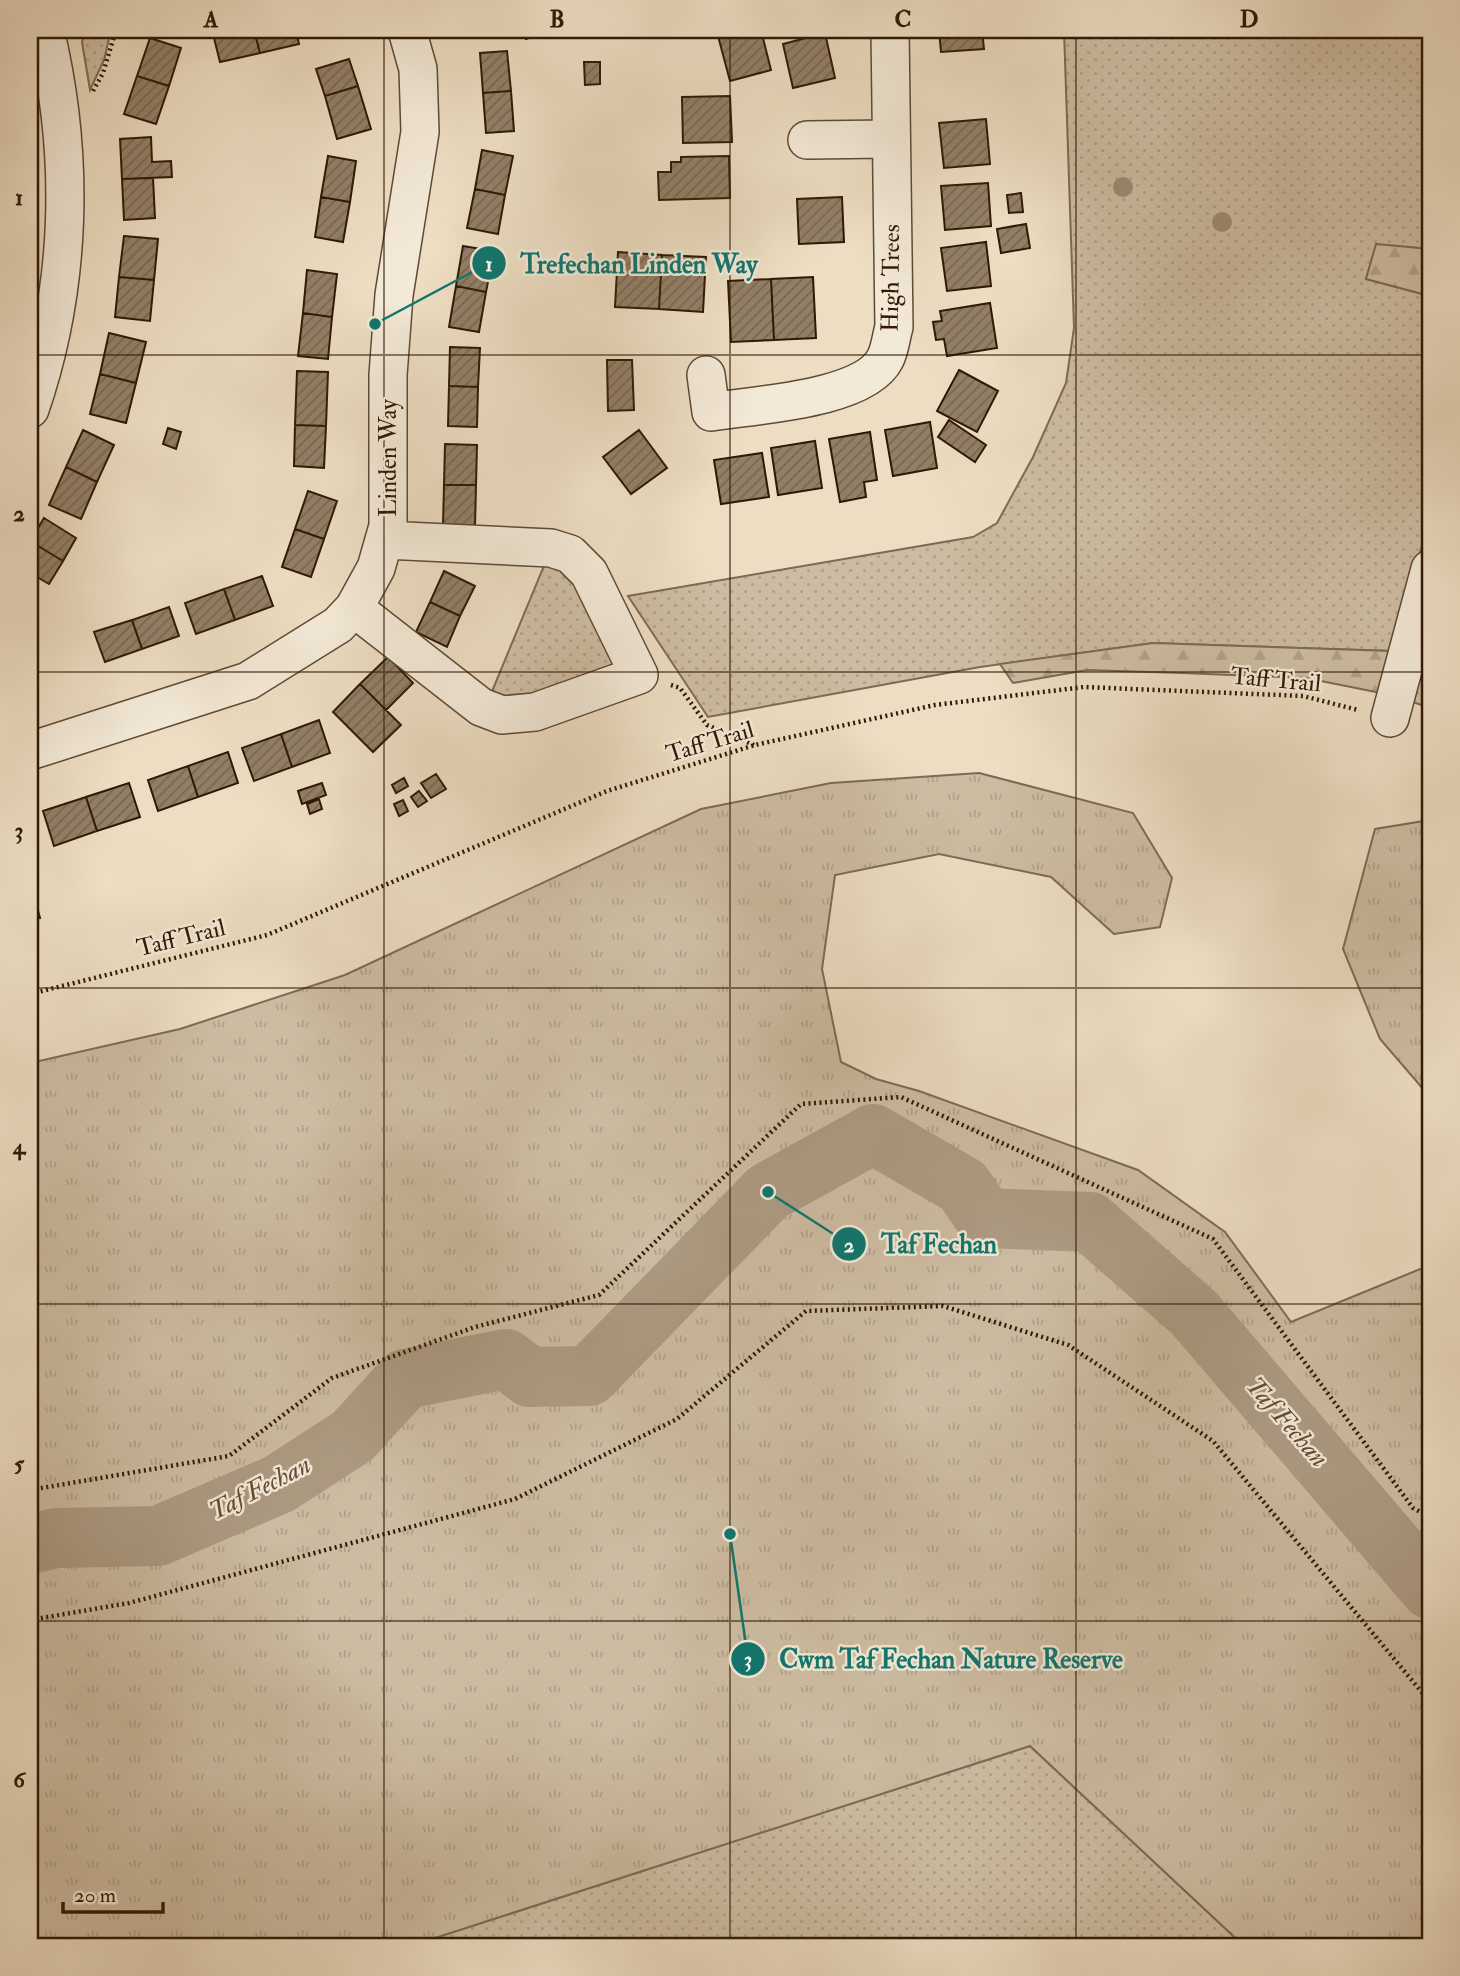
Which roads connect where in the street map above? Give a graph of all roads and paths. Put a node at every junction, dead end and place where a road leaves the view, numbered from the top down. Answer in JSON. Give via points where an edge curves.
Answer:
{"nodes":[{"id":1,"x":46,"y":30,"type":"edge"},
{"id":2,"x":116,"y":30,"type":"edge"},
{"id":3,"x":407,"y":30,"type":"edge"},
{"id":4,"x":890,"y":30,"type":"edge"},
{"id":5,"x":61,"y":104,"type":"junction"},
{"id":6,"x":890,"y":139,"type":"junction"},
{"id":7,"x":807,"y":140,"type":"dead end"},
{"id":8,"x":706,"y":374,"type":"dead end"},
{"id":9,"x":30,"y":409,"type":"edge"},
{"id":10,"x":385,"y":540,"type":"junction"},
{"id":11,"x":1430,"y":569,"type":"edge"},
{"id":12,"x":354,"y":608,"type":"junction"},
{"id":13,"x":639,"y":675,"type":"junction"},
{"id":14,"x":1390,"y":718,"type":"joint"},
{"id":15,"x":755,"y":745,"type":"junction"},
{"id":16,"x":30,"y":751,"type":"edge"},
{"id":17,"x":30,"y":994,"type":"edge"},
{"id":18,"x":30,"y":1490,"type":"edge"},
{"id":19,"x":1430,"y":1517,"type":"edge"},
{"id":20,"x":30,"y":1620,"type":"edge"},
{"id":21,"x":1430,"y":1702,"type":"edge"}],
"edges":[{"from":1,"to":5,"type":"street"},
{"from":2,"to":5,"type":"path","via":[[103,73],[89,98]]},
{"from":3,"to":10,"type":"street","name":"Linden Way","via":[[418,69],[420,132],[394,295]]},
{"from":4,"to":6,"type":"street","name":"High Trees"},
{"from":5,"to":9,"type":"street","via":[[67,205],[61,272]]},
{"from":6,"to":7,"type":"street"},
{"from":6,"to":8,"type":"street","name":"High Trees","via":[[894,327],[884,360],[866,378],[844,390],[710,412]]},
{"from":10,"to":12,"type":"street","name":"Linden Way"},
{"from":10,"to":13,"type":"street","via":[[551,548],[570,554],[589,573]]},
{"from":11,"to":14,"type":"street"},
{"from":12,"to":13,"type":"street","via":[[481,707],[502,715],[535,712]]},
{"from":12,"to":16,"type":"street","name":"Linden Way","via":[[338,625],[248,681]]},
{"from":13,"to":15,"type":"path","via":[[680,688],[707,725]]},
{"from":14,"to":15,"type":"path","name":"Taff Trail","via":[[1303,695],[1084,687],[935,705]]},
{"from":15,"to":17,"type":"path","name":"Taff Trail","via":[[607,791],[267,935]]},
{"from":18,"to":19,"type":"path","via":[[229,1455],[332,1378],[475,1327],[599,1295],[801,1104],[901,1097],[1213,1239],[1413,1508]]},
{"from":20,"to":21,"type":"path","via":[[130,1603],[515,1499],[677,1419],[806,1311],[943,1306],[1068,1345],[1213,1441]]}]}
